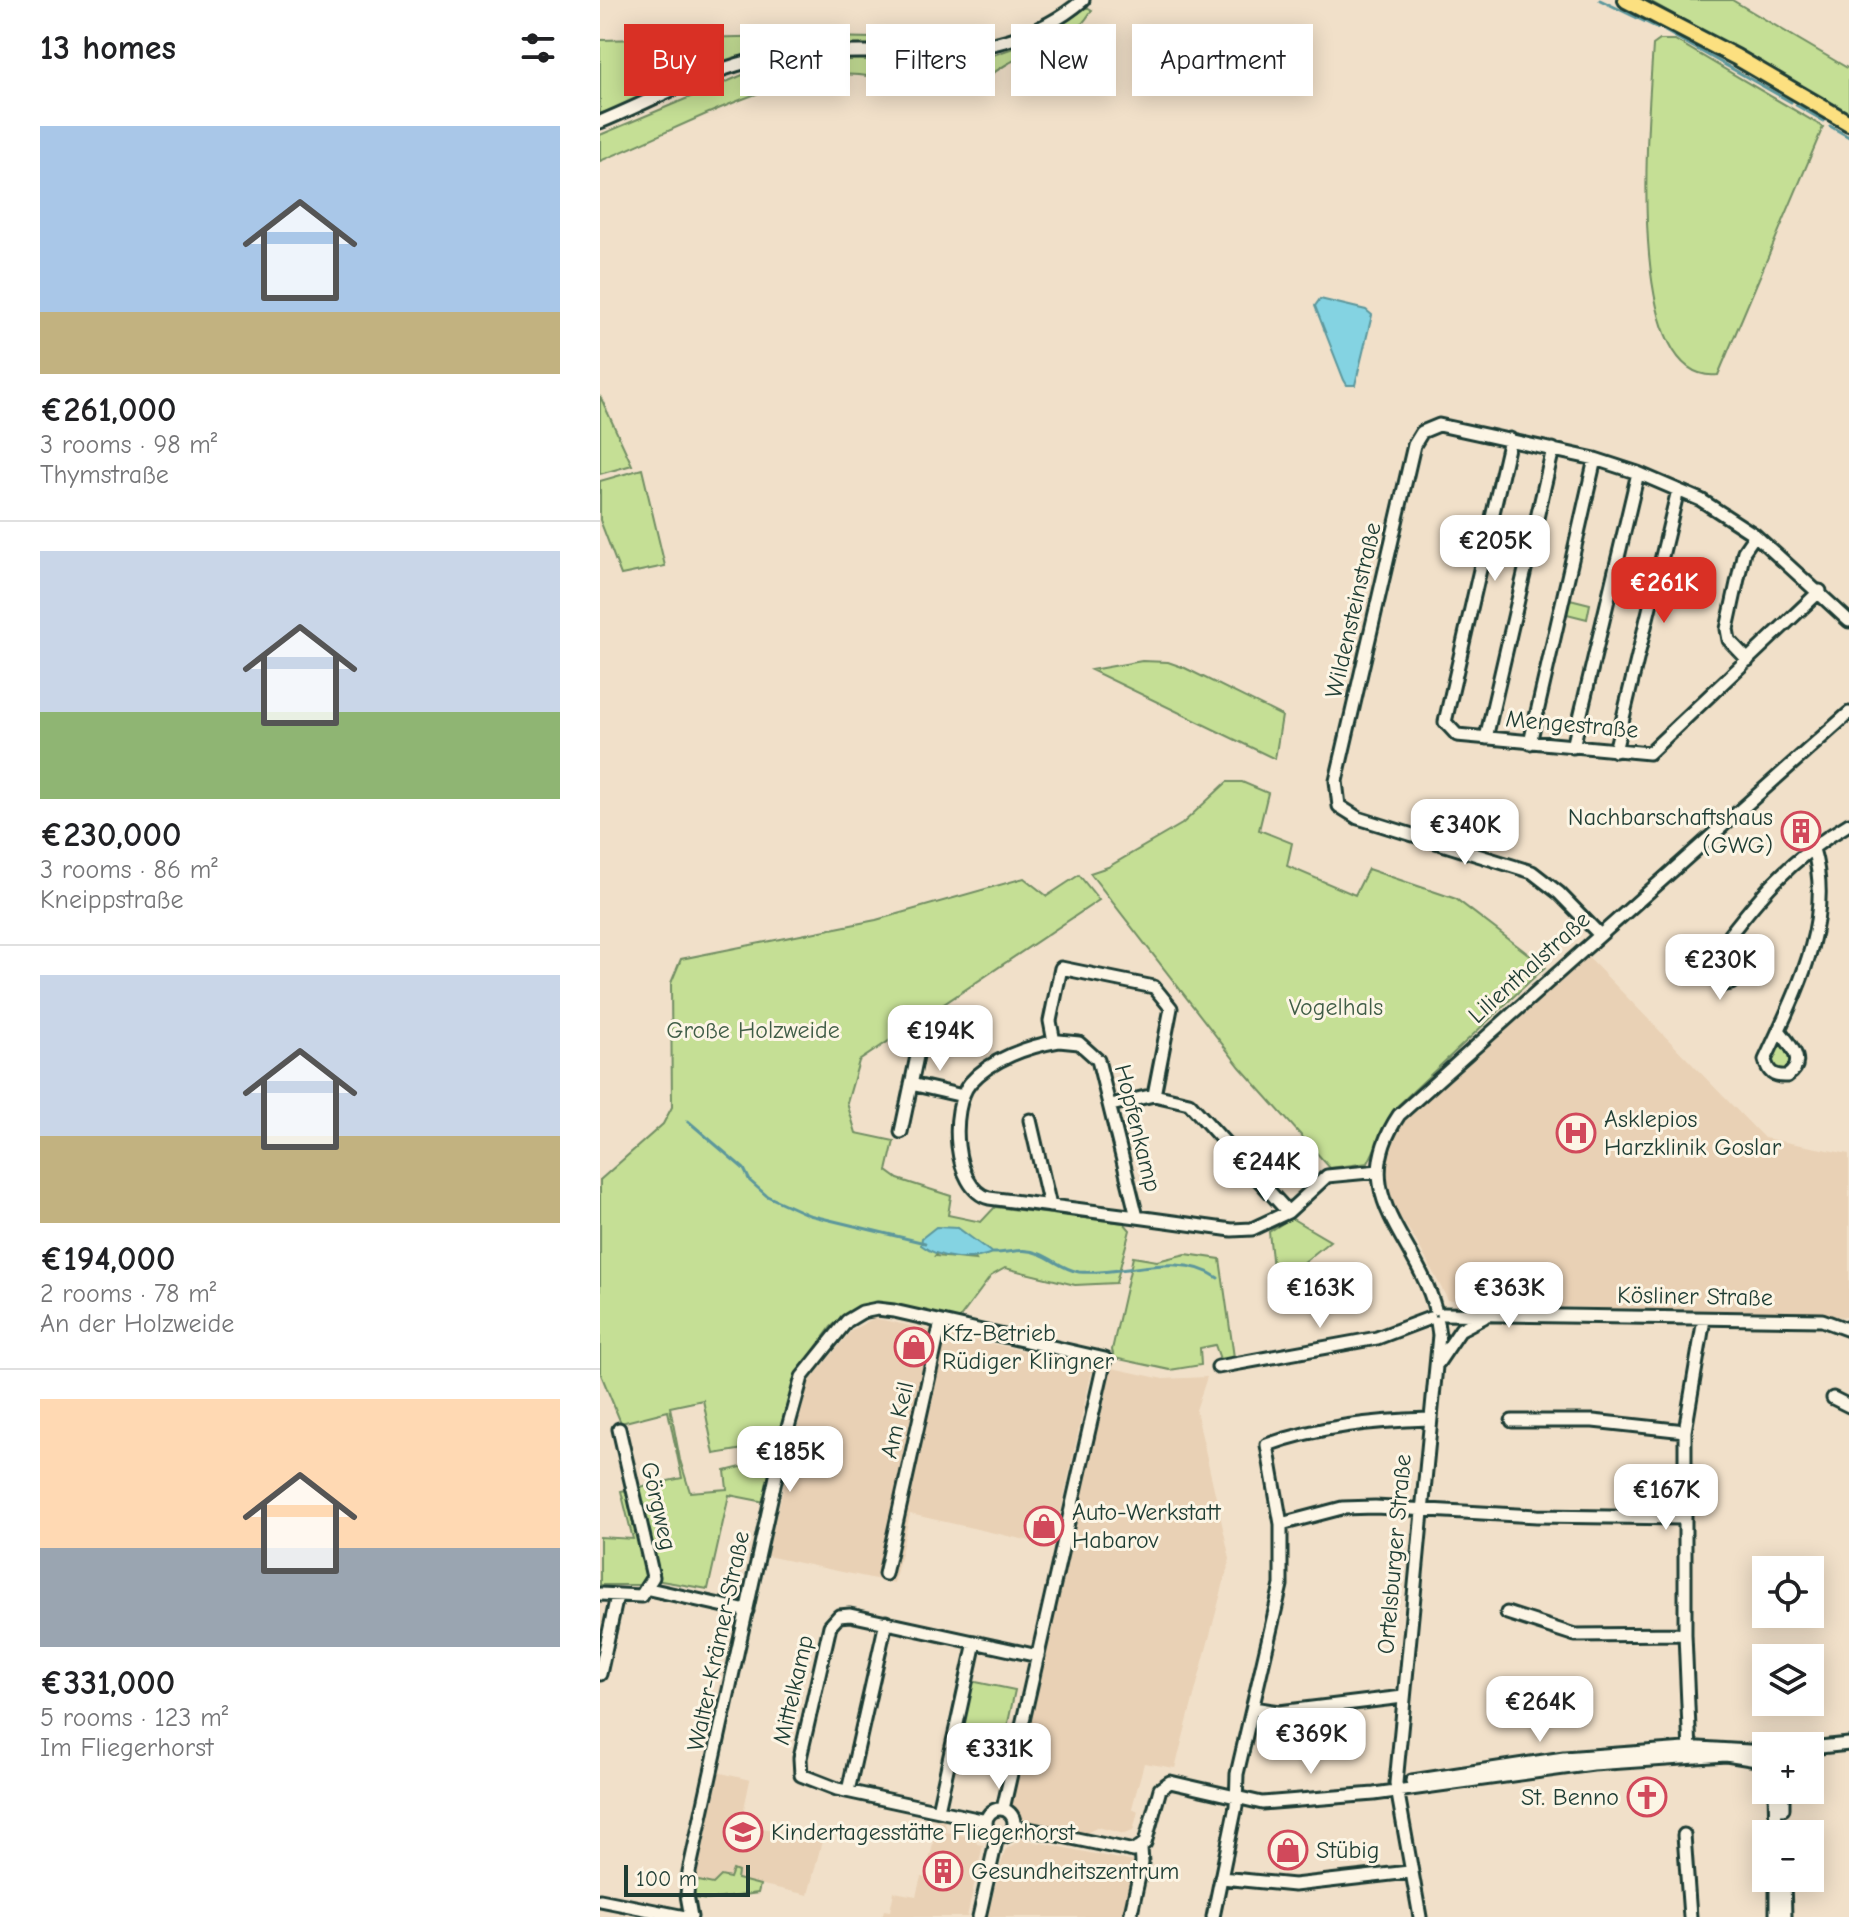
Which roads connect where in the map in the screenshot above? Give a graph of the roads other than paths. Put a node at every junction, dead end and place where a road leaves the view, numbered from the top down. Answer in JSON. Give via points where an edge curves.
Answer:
{"nodes":[{"id":1,"x":1083,"y":0,"type":"edge"},
{"id":2,"x":1626,"y":0,"type":"edge"},
{"id":3,"x":600,"y":122,"type":"edge"},
{"id":4,"x":1849,"y":123,"type":"edge"},
{"id":5,"x":1510,"y":439,"type":"junction"},
{"id":6,"x":1553,"y":449,"type":"junction"},
{"id":7,"x":1595,"y":459,"type":"junction"},
{"id":8,"x":1638,"y":473,"type":"junction"},
{"id":9,"x":1678,"y":490,"type":"junction"},
{"id":10,"x":1755,"y":535,"type":"junction"},
{"id":11,"x":1820,"y":591,"type":"junction"},
{"id":12,"x":1849,"y":621,"type":"edge"},
{"id":13,"x":1748,"y":660,"type":"junction"},
{"id":14,"x":1849,"y":713,"type":"edge"},
{"id":15,"x":1486,"y":738,"type":"junction"},
{"id":16,"x":1530,"y":743,"type":"junction"},
{"id":17,"x":1573,"y":747,"type":"junction"},
{"id":18,"x":1615,"y":751,"type":"junction"},
{"id":19,"x":1849,"y":824,"type":"edge"},
{"id":20,"x":1813,"y":849,"type":"junction"},
{"id":21,"x":1599,"y":934,"type":"junction"},
{"id":22,"x":1727,"y":939,"type":"dead end"},
{"id":23,"x":1779,"y":1030,"type":"dead end"},
{"id":24,"x":920,"y":1042,"type":"dead end"},
{"id":25,"x":1054,"y":1042,"type":"junction"},
{"id":26,"x":911,"y":1084,"type":"junction"},
{"id":27,"x":1154,"y":1095,"type":"junction"},
{"id":28,"x":963,"y":1096,"type":"junction"},
{"id":29,"x":1111,"y":1105,"type":"junction"},
{"id":30,"x":1030,"y":1120,"type":"dead end"},
{"id":31,"x":901,"y":1132,"type":"dead end"},
{"id":32,"x":1379,"y":1171,"type":"junction"},
{"id":33,"x":1050,"y":1206,"type":"junction"},
{"id":34,"x":1288,"y":1212,"type":"junction"},
{"id":35,"x":1137,"y":1217,"type":"junction"},
{"id":36,"x":1491,"y":1313,"type":"junction"},
{"id":37,"x":1436,"y":1316,"type":"junction"},
{"id":38,"x":1704,"y":1319,"type":"junction"},
{"id":39,"x":941,"y":1322,"type":"junction"},
{"id":40,"x":1849,"y":1330,"type":"edge"},
{"id":41,"x":1218,"y":1367,"type":"dead end"},
{"id":42,"x":1435,"y":1370,"type":"junction"},
{"id":43,"x":1833,"y":1398,"type":"dead end"},
{"id":44,"x":1849,"y":1406,"type":"edge"},
{"id":45,"x":1429,"y":1419,"type":"junction"},
{"id":46,"x":1512,"y":1421,"type":"dead end"},
{"id":47,"x":619,"y":1429,"type":"dead end"},
{"id":48,"x":1685,"y":1431,"type":"junction"},
{"id":49,"x":1420,"y":1510,"type":"junction"},
{"id":50,"x":1683,"y":1518,"type":"junction"},
{"id":51,"x":1281,"y":1524,"type":"junction"},
{"id":52,"x":885,"y":1574,"type":"dead end"},
{"id":53,"x":649,"y":1589,"type":"junction"},
{"id":54,"x":600,"y":1594,"type":"edge"},
{"id":55,"x":617,"y":1596,"type":"junction"},
{"id":56,"x":747,"y":1611,"type":"junction"},
{"id":57,"x":1507,"y":1613,"type":"dead end"},
{"id":58,"x":886,"y":1622,"type":"junction"},
{"id":59,"x":1685,"y":1634,"type":"junction"},
{"id":60,"x":975,"y":1642,"type":"junction"},
{"id":61,"x":603,"y":1649,"type":"edge"},
{"id":62,"x":1038,"y":1656,"type":"junction"},
{"id":63,"x":600,"y":1674,"type":"edge"},
{"id":64,"x":1403,"y":1697,"type":"junction"},
{"id":65,"x":1253,"y":1708,"type":"junction"},
{"id":66,"x":1849,"y":1744,"type":"edge"},
{"id":67,"x":1824,"y":1747,"type":"edge"},
{"id":68,"x":1849,"y":1751,"type":"edge"},
{"id":69,"x":1690,"y":1752,"type":"junction"},
{"id":70,"x":1752,"y":1754,"type":"edge"},
{"id":71,"x":1824,"y":1754,"type":"edge"},
{"id":72,"x":1396,"y":1787,"type":"junction"},
{"id":73,"x":848,"y":1791,"type":"junction"},
{"id":74,"x":1235,"y":1797,"type":"junction"},
{"id":75,"x":1003,"y":1809,"type":"junction"},
{"id":76,"x":938,"y":1810,"type":"junction"},
{"id":77,"x":986,"y":1821,"type":"junction"},
{"id":78,"x":1014,"y":1826,"type":"junction"},
{"id":79,"x":1684,"y":1835,"type":"dead end"},
{"id":80,"x":997,"y":1837,"type":"junction"},
{"id":81,"x":1141,"y":1848,"type":"junction"},
{"id":82,"x":1409,"y":1872,"type":"junction"},
{"id":83,"x":1222,"y":1878,"type":"junction"},
{"id":84,"x":1776,"y":1892,"type":"edge"},
{"id":85,"x":1784,"y":1892,"type":"edge"},
{"id":86,"x":600,"y":1900,"type":"edge"},
{"id":87,"x":621,"y":1911,"type":"edge"},
{"id":88,"x":688,"y":1917,"type":"edge"},
{"id":89,"x":979,"y":1917,"type":"edge"},
{"id":90,"x":1130,"y":1917,"type":"edge"},
{"id":91,"x":1213,"y":1917,"type":"edge"},
{"id":92,"x":1420,"y":1917,"type":"edge"},
{"id":93,"x":1690,"y":1917,"type":"edge"},
{"id":94,"x":1776,"y":1917,"type":"edge"},
{"id":95,"x":1785,"y":1917,"type":"edge"}],
"edges":[{"from":1,"to":3,"type":"street","via":[[1049,24],[1005,44],[941,54],[831,50],[761,59]]},
{"from":2,"to":4,"type":"main road"},
{"from":5,"to":6,"type":"street"},
{"from":5,"to":15,"type":"street","name":"Mengestraße","via":[[1445,722],[1457,735]]},
{"from":5,"to":21,"type":"street","name":"Wildensteinstraße","via":[[1445,425],[1427,427],[1414,445],[1336,781],[1339,806],[1358,818],[1532,872]]},
{"from":6,"to":7,"type":"street"},
{"from":6,"to":15,"type":"street"},
{"from":7,"to":8,"type":"street"},
{"from":7,"to":16,"type":"street"},
{"from":8,"to":9,"type":"street"},
{"from":8,"to":17,"type":"street"},
{"from":9,"to":10,"type":"street"},
{"from":9,"to":18,"type":"street"},
{"from":10,"to":11,"type":"street"},
{"from":10,"to":13,"type":"street","via":[[1744,551],[1727,629],[1729,640]]},
{"from":11,"to":12,"type":"street"},
{"from":11,"to":13,"type":"street","name":"Mengestraße"},
{"from":13,"to":18,"type":"street","name":"Mengestraße","via":[[1649,753]]},
{"from":14,"to":21,"type":"street","name":"Lilienthalstraße"},
{"from":15,"to":16,"type":"street","name":"Mengestraße"},
{"from":16,"to":17,"type":"street","name":"Mengestraße"},
{"from":17,"to":18,"type":"street","name":"Mengestraße"},
{"from":19,"to":20,"type":"street"},
{"from":20,"to":22,"type":"street","via":[[1768,886]]},
{"from":20,"to":23,"type":"street","via":[[1821,875],[1818,926]]},
{"from":21,"to":32,"type":"street","name":"Lilienthalstraße","via":[[1412,1101],[1388,1133]]},
{"from":24,"to":26,"type":"street"},
{"from":25,"to":27,"type":"street","via":[[1050,1021],[1061,968],[1154,987],[1171,1008]]},
{"from":25,"to":28,"type":"street","via":[[1006,1058],[972,1081]]},
{"from":25,"to":29,"type":"street","name":"Hopfenkamp","via":[[1079,1043],[1094,1055]]},
{"from":26,"to":28,"type":"street"},
{"from":26,"to":31,"type":"street"},
{"from":27,"to":29,"type":"street"},
{"from":27,"to":34,"type":"street","via":[[1189,1103]]},
{"from":28,"to":33,"type":"street","name":"Hopfenkamp","via":[[958,1122],[968,1186],[982,1197]]},
{"from":29,"to":35,"type":"street","name":"Hopfenkamp"},
{"from":30,"to":33,"type":"street"},
{"from":32,"to":34,"type":"street","via":[[1327,1176]]},
{"from":32,"to":37,"type":"street","name":"Lilienthalstraße","via":[[1386,1213],[1424,1282]]},
{"from":33,"to":35,"type":"street","name":"Hopfenkamp"},
{"from":34,"to":35,"type":"street","via":[[1264,1226],[1242,1230]]},
{"from":36,"to":37,"type":"street","name":"Kösliner Straße"},
{"from":36,"to":38,"type":"street","name":"Kösliner Straße"},
{"from":36,"to":42,"type":"street","via":[[1461,1329]]},
{"from":37,"to":41,"type":"street","name":"Kösliner Straße","via":[[1377,1338]]},
{"from":37,"to":42,"type":"street","name":"Ortelsburger Straße"},
{"from":38,"to":40,"type":"street","name":"Kösliner Straße","via":[[1822,1320]]},
{"from":38,"to":48,"type":"street"},
{"from":39,"to":52,"type":"street","name":"Am Keil"},
{"from":39,"to":56,"type":"street","name":"Walter-Krämer-Straße","via":[[877,1309],[862,1312],[836,1331],[802,1377]]},
{"from":39,"to":62,"type":"street","name":"Walter-Krämer-Straße","via":[[1105,1359]]},
{"from":42,"to":45,"type":"street","name":"Ortelsburger Straße"},
{"from":43,"to":44,"type":"street"},
{"from":45,"to":49,"type":"street","name":"Ortelsburger Straße"},
{"from":45,"to":51,"type":"street","via":[[1300,1433],[1267,1445]]},
{"from":46,"to":48,"type":"street","via":[[1593,1421]]},
{"from":47,"to":53,"type":"street","name":"Görgweg","via":[[649,1554]]},
{"from":48,"to":50,"type":"street"},
{"from":49,"to":50,"type":"street"},
{"from":49,"to":51,"type":"street","via":[[1342,1508]]},
{"from":49,"to":64,"type":"street","name":"Ortelsburger Straße"},
{"from":50,"to":59,"type":"street"},
{"from":51,"to":65,"type":"street","via":[[1281,1585]]},
{"from":53,"to":55,"type":"street","via":[[641,1596]]},
{"from":53,"to":56,"type":"street"},
{"from":54,"to":55,"type":"street"},
{"from":55,"to":61,"type":"street"},
{"from":56,"to":88,"type":"street","name":"Walter-Krämer-Straße","via":[[689,1872]]},
{"from":57,"to":59,"type":"street","via":[[1575,1635]]},
{"from":58,"to":60,"type":"street","name":"Mittelkamp"},
{"from":58,"to":73,"type":"street"},
{"from":58,"to":73,"type":"street","name":"Mittelkamp","via":[[845,1614],[830,1626],[800,1758],[805,1779]]},
{"from":59,"to":69,"type":"street"},
{"from":60,"to":62,"type":"street","name":"Mittelkamp"},
{"from":60,"to":76,"type":"street"},
{"from":61,"to":63,"type":"street"},
{"from":62,"to":75,"type":"street"},
{"from":64,"to":65,"type":"street","via":[[1279,1712]]},
{"from":64,"to":72,"type":"street","name":"Ortelsburger Straße"},
{"from":65,"to":74,"type":"street"},
{"from":66,"to":67,"type":"street"},
{"from":68,"to":71,"type":"street"},
{"from":69,"to":70,"type":"street"},
{"from":69,"to":72,"type":"street","via":[[1564,1758]]},
{"from":72,"to":74,"type":"street","via":[[1262,1803]]},
{"from":72,"to":82,"type":"street","name":"Ortelsburger Straße"},
{"from":73,"to":76,"type":"street","name":"Mittelkamp"},
{"from":74,"to":81,"type":"street","via":[[1165,1784]]},
{"from":74,"to":83,"type":"street"},
{"from":75,"to":77,"type":"street","via":[[992,1811]]},
{"from":75,"to":78,"type":"street","via":[[1013,1816]]},
{"from":76,"to":77,"type":"street","name":"Mittelkamp"},
{"from":77,"to":80,"type":"street"},
{"from":78,"to":80,"type":"street","via":[[1008,1835]]},
{"from":78,"to":81,"type":"street","via":[[1114,1850]]},
{"from":79,"to":93,"type":"street"},
{"from":80,"to":89,"type":"street"},
{"from":81,"to":90,"type":"street"},
{"from":82,"to":83,"type":"street","via":[[1294,1885]]},
{"from":82,"to":92,"type":"street","name":"Ortelsburger Straße"},
{"from":83,"to":91,"type":"street"},
{"from":84,"to":94,"type":"street"},
{"from":85,"to":95,"type":"street"},
{"from":86,"to":87,"type":"street"},
{"from":87,"to":88,"type":"street"}]}
